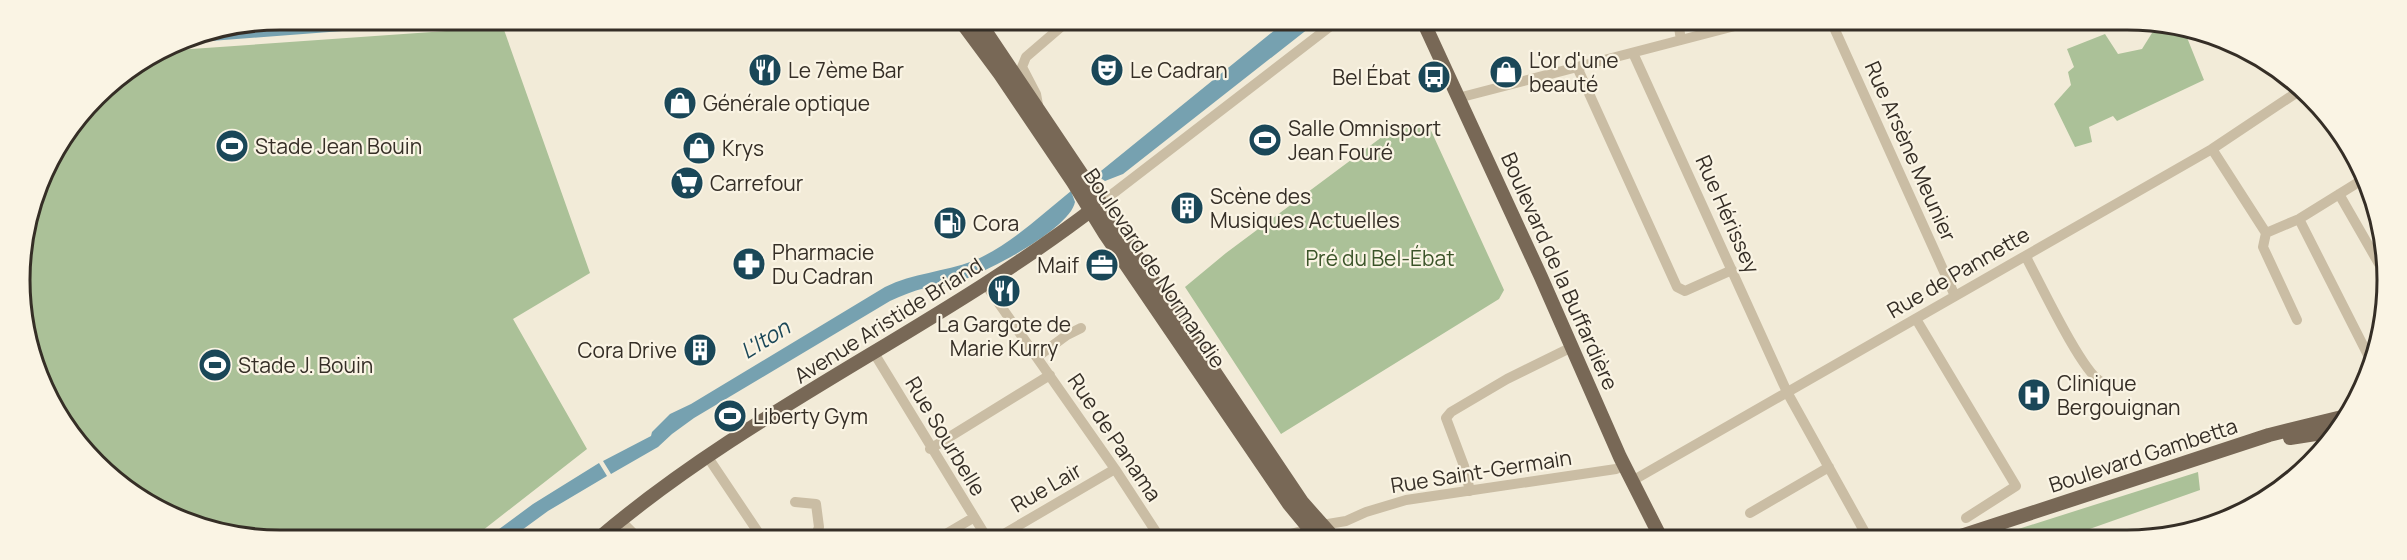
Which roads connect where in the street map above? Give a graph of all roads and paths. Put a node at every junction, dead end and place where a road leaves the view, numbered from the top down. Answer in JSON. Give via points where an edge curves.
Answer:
{"nodes":[{"id":1,"x":967,"y":30,"type":"edge"},
{"id":2,"x":985,"y":30,"type":"edge"},
{"id":3,"x":1057,"y":30,"type":"edge"},
{"id":4,"x":1324,"y":30,"type":"edge"},
{"id":5,"x":1427,"y":30,"type":"edge"},
{"id":6,"x":1679,"y":30,"type":"edge"},
{"id":7,"x":1719,"y":30,"type":"edge"},
{"id":8,"x":1835,"y":30,"type":"edge"},
{"id":9,"x":1681,"y":40,"type":"junction"},
{"id":10,"x":1633,"y":52,"type":"junction"},
{"id":11,"x":1577,"y":67,"type":"junction"},
{"id":12,"x":2294,"y":94,"type":"edge"},
{"id":13,"x":1458,"y":99,"type":"junction"},
{"id":14,"x":1038,"y":112,"type":"junction"},
{"id":15,"x":2212,"y":149,"type":"junction"},
{"id":16,"x":2357,"y":183,"type":"edge"},
{"id":17,"x":2339,"y":194,"type":"junction"},
{"id":18,"x":1096,"y":207,"type":"junction"},
{"id":19,"x":2299,"y":219,"type":"junction"},
{"id":20,"x":2266,"y":233,"type":"junction"},
{"id":21,"x":2026,"y":256,"type":"junction"},
{"id":22,"x":2376,"y":258,"type":"edge"},
{"id":23,"x":1732,"y":270,"type":"junction"},
{"id":24,"x":986,"y":285,"type":"junction"},
{"id":25,"x":1955,"y":296,"type":"junction"},
{"id":26,"x":1916,"y":319,"type":"junction"},
{"id":27,"x":2297,"y":320,"type":"dead end"},
{"id":28,"x":1081,"y":328,"type":"dead end"},
{"id":29,"x":1572,"y":347,"type":"junction"},
{"id":30,"x":2366,"y":352,"type":"edge"},
{"id":31,"x":874,"y":353,"type":"junction"},
{"id":32,"x":1037,"y":357,"type":"junction"},
{"id":33,"x":1050,"y":375,"type":"junction"},
{"id":34,"x":2100,"y":381,"type":"dead end"},
{"id":35,"x":1787,"y":392,"type":"junction"},
{"id":36,"x":2335,"y":419,"type":"edge"},
{"id":37,"x":2324,"y":433,"type":"edge"},
{"id":38,"x":930,"y":449,"type":"junction"},
{"id":39,"x":707,"y":456,"type":"junction"},
{"id":40,"x":1624,"y":465,"type":"junction"},
{"id":41,"x":1829,"y":467,"type":"junction"},
{"id":42,"x":1115,"y":469,"type":"junction"},
{"id":43,"x":1632,"y":481,"type":"junction"},
{"id":44,"x":1470,"y":491,"type":"junction"},
{"id":45,"x":795,"y":502,"type":"dead end"},
{"id":46,"x":1750,"y":513,"type":"dead end"},
{"id":47,"x":973,"y":518,"type":"junction"},
{"id":48,"x":1966,"y":518,"type":"dead end"},
{"id":49,"x":621,"y":521,"type":"junction"},
{"id":50,"x":609,"y":530,"type":"edge"},
{"id":51,"x":630,"y":530,"type":"edge"},
{"id":52,"x":757,"y":530,"type":"edge"},
{"id":53,"x":818,"y":530,"type":"edge"},
{"id":54,"x":953,"y":530,"type":"edge"},
{"id":55,"x":981,"y":530,"type":"edge"},
{"id":56,"x":1011,"y":530,"type":"edge"},
{"id":57,"x":1155,"y":530,"type":"edge"},
{"id":58,"x":1316,"y":530,"type":"edge"},
{"id":59,"x":1320,"y":530,"type":"edge"},
{"id":60,"x":1656,"y":530,"type":"edge"},
{"id":61,"x":1864,"y":530,"type":"edge"},
{"id":62,"x":1979,"y":530,"type":"edge"},
{"id":63,"x":2005,"y":530,"type":"edge"}],
"edges":[{"from":1,"to":18,"type":"main road","name":"Boulevard de Normandie","via":[[1073,182]]},
{"from":2,"to":14,"type":"main road","name":"Boulevard de Normandie"},
{"from":3,"to":14,"type":"street","via":[[1026,57],[1022,67],[1036,94]]},
{"from":4,"to":18,"type":"street","name":"Avenue Aristide Briand"},
{"from":5,"to":13,"type":"main road","name":"Boulevard de la Buffardière"},
{"from":6,"to":9,"type":"street"},
{"from":7,"to":9,"type":"street"},
{"from":8,"to":25,"type":"street","name":"Rue Arsène Meunier"},
{"from":9,"to":10,"type":"street"},
{"from":10,"to":11,"type":"street"},
{"from":10,"to":23,"type":"street","name":"Rue Hérissey"},
{"from":11,"to":13,"type":"street"},
{"from":11,"to":23,"type":"street","via":[[1677,287],[1685,291]]},
{"from":12,"to":15,"type":"street","name":"Rue de Pannette"},
{"from":13,"to":29,"type":"main road","name":"Boulevard de la Buffardière"},
{"from":14,"to":18,"type":"main road","name":"Boulevard de Normandie"},
{"from":15,"to":20,"type":"street"},
{"from":15,"to":21,"type":"street","name":"Rue de Pannette"},
{"from":16,"to":17,"type":"street"},
{"from":17,"to":19,"type":"street"},
{"from":17,"to":22,"type":"street"},
{"from":18,"to":24,"type":"main road","name":"Avenue Aristide Briand"},
{"from":18,"to":58,"type":"main road","name":"Boulevard de Normandie","via":[[1289,504]]},
{"from":19,"to":20,"type":"street"},
{"from":19,"to":30,"type":"street"},
{"from":20,"to":27,"type":"street","via":[[2263,247]]},
{"from":21,"to":25,"type":"street","name":"Rue de Pannette"},
{"from":21,"to":34,"type":"street","via":[[2082,361]]},
{"from":23,"to":35,"type":"street","name":"Rue Hérissey"},
{"from":24,"to":31,"type":"main road","name":"Avenue Aristide Briand"},
{"from":24,"to":32,"type":"street","name":"Rue de Panama"},
{"from":25,"to":26,"type":"street","name":"Rue de Pannette"},
{"from":26,"to":35,"type":"street","name":"Rue de Pannette"},
{"from":26,"to":48,"type":"street","via":[[2016,486]]},
{"from":28,"to":32,"type":"street"},
{"from":29,"to":40,"type":"main road","name":"Boulevard de la Buffardière"},
{"from":29,"to":44,"type":"street","via":[[1507,379],[1446,418]]},
{"from":31,"to":38,"type":"street","name":"Rue Sourbelle"},
{"from":31,"to":39,"type":"main road","name":"Avenue Aristide Briand"},
{"from":32,"to":33,"type":"street","name":"Rue de Panama"},
{"from":33,"to":38,"type":"street"},
{"from":33,"to":42,"type":"street","name":"Rue de Panama"},
{"from":35,"to":41,"type":"street","name":"Rue Hérissey"},
{"from":35,"to":43,"type":"street","name":"Rue de Pannette"},
{"from":36,"to":62,"type":"main road","name":"Boulevard Gambetta","via":[[2269,435]]},
{"from":37,"to":63,"type":"main road","via":[[2242,451]]},
{"from":38,"to":47,"type":"street","name":"Rue Sourbelle"},
{"from":39,"to":49,"type":"main road","name":"Avenue Aristide Briand"},
{"from":39,"to":52,"type":"street"},
{"from":40,"to":43,"type":"main road","name":"Boulevard de la Buffardière"},
{"from":40,"to":44,"type":"street","name":"Rue Saint-Germain"},
{"from":41,"to":46,"type":"street"},
{"from":41,"to":61,"type":"street","name":"Rue Hérissey"},
{"from":42,"to":56,"type":"street","name":"Rue Lair"},
{"from":42,"to":57,"type":"street","name":"Rue de Panama"},
{"from":43,"to":60,"type":"main road","name":"Boulevard de la Buffardière"},
{"from":44,"to":59,"type":"street","name":"Rue Saint-Germain","via":[[1406,500]]},
{"from":45,"to":53,"type":"street","via":[[816,504]]},
{"from":47,"to":54,"type":"street"},
{"from":47,"to":55,"type":"street","name":"Rue Sourbelle"},
{"from":49,"to":50,"type":"main road","name":"Avenue Aristide Briand"},
{"from":49,"to":51,"type":"street"}]}
